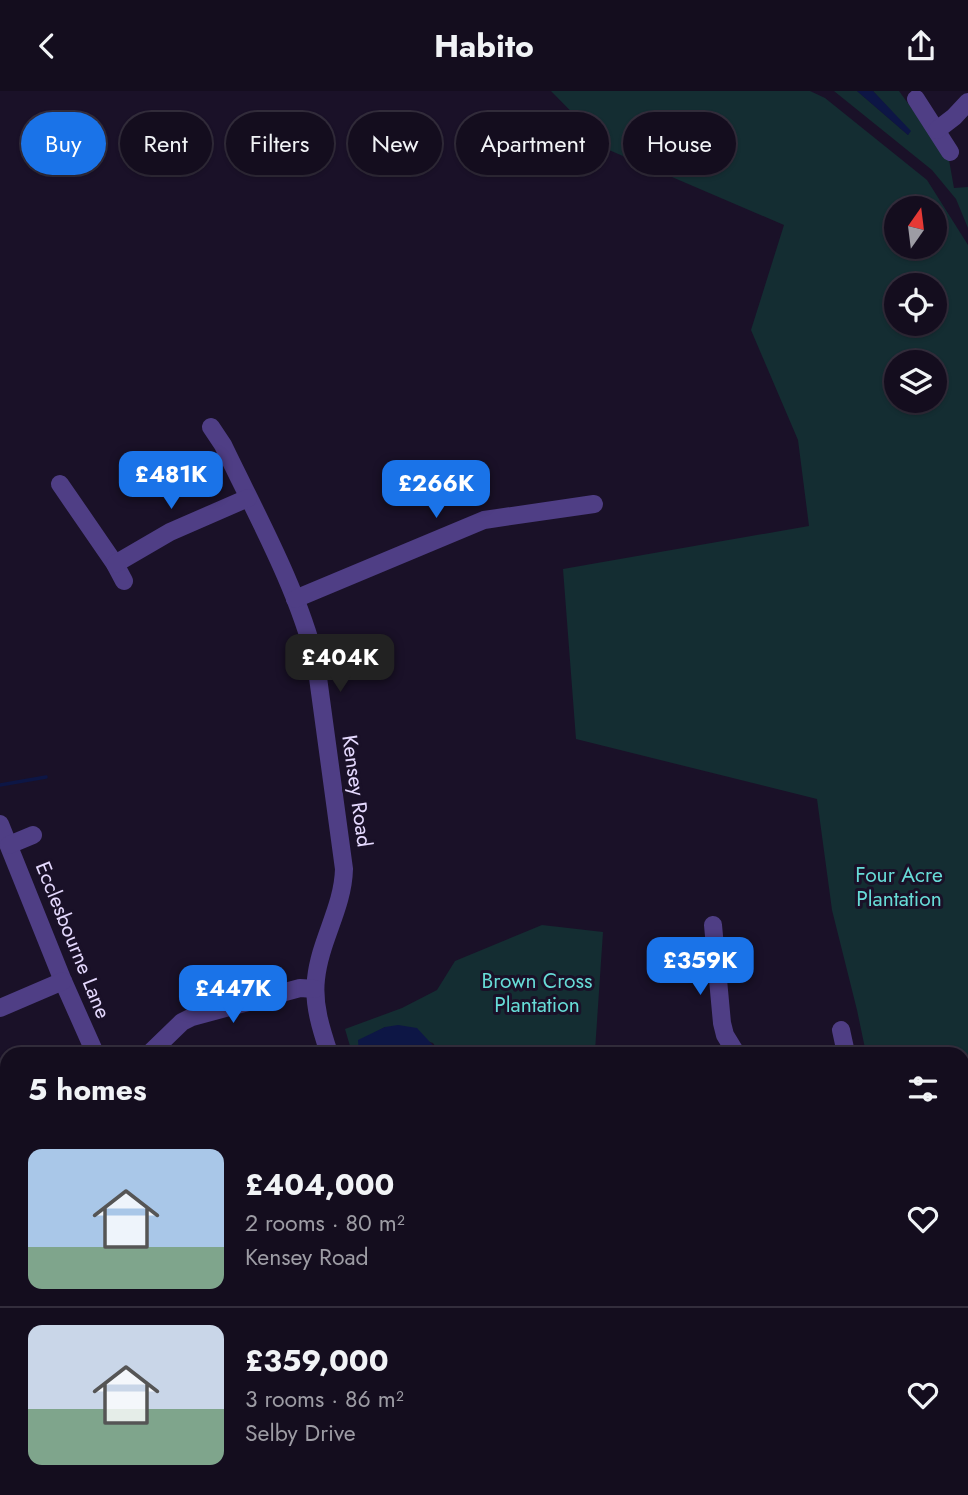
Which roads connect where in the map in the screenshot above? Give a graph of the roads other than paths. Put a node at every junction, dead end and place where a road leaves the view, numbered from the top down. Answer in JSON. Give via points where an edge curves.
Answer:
{"nodes":[{"id":1,"x":915,"y":99,"type":"dead end"},
{"id":2,"x":968,"y":102,"type":"edge"},
{"id":3,"x":937,"y":130,"type":"junction"},
{"id":4,"x":950,"y":152,"type":"dead end"},
{"id":5,"x":211,"y":427,"type":"dead end"},
{"id":6,"x":60,"y":484,"type":"dead end"},
{"id":7,"x":248,"y":498,"type":"junction"},
{"id":8,"x":594,"y":504,"type":"dead end"},
{"id":9,"x":115,"y":563,"type":"junction"},
{"id":10,"x":124,"y":581,"type":"dead end"},
{"id":11,"x":295,"y":599,"type":"junction"},
{"id":12,"x":0,"y":824,"type":"edge"},
{"id":13,"x":33,"y":835,"type":"dead end"},
{"id":14,"x":9,"y":845,"type":"junction"},
{"id":15,"x":713,"y":925,"type":"dead end"},
{"id":16,"x":63,"y":981,"type":"junction"},
{"id":17,"x":315,"y":989,"type":"junction"},
{"id":18,"x":0,"y":1008,"type":"edge"},
{"id":19,"x":841,"y":1030,"type":"dead end"},
{"id":20,"x":92,"y":1047,"type":"edge"},
{"id":21,"x":156,"y":1047,"type":"edge"},
{"id":22,"x":326,"y":1047,"type":"edge"},
{"id":23,"x":732,"y":1047,"type":"edge"},
{"id":24,"x":845,"y":1047,"type":"edge"}],
"edges":[{"from":1,"to":3,"type":"street"},
{"from":2,"to":3,"type":"street"},
{"from":3,"to":4,"type":"street"},
{"from":5,"to":7,"type":"street","name":"Kensey Road"},
{"from":6,"to":9,"type":"street"},
{"from":7,"to":9,"type":"street"},
{"from":7,"to":11,"type":"street","name":"Kensey Road"},
{"from":8,"to":11,"type":"street","via":[[484,520]]},
{"from":9,"to":10,"type":"street"},
{"from":11,"to":17,"type":"street","name":"Kensey Road","via":[[316,663],[344,869],[341,899],[320,956]]},
{"from":12,"to":14,"type":"street","name":"Ecclesbourne Lane"},
{"from":13,"to":14,"type":"street","name":"Ecclesbourne Lane"},
{"from":14,"to":16,"type":"street","name":"Ecclesbourne Lane"},
{"from":15,"to":23,"type":"street","via":[[722,1023]]},
{"from":16,"to":18,"type":"street"},
{"from":16,"to":20,"type":"street","name":"Ecclesbourne Lane"},
{"from":17,"to":21,"type":"street","via":[[300,988],[192,1017]]},
{"from":17,"to":22,"type":"street","name":"Kensey Road"},
{"from":19,"to":24,"type":"street"}]}
